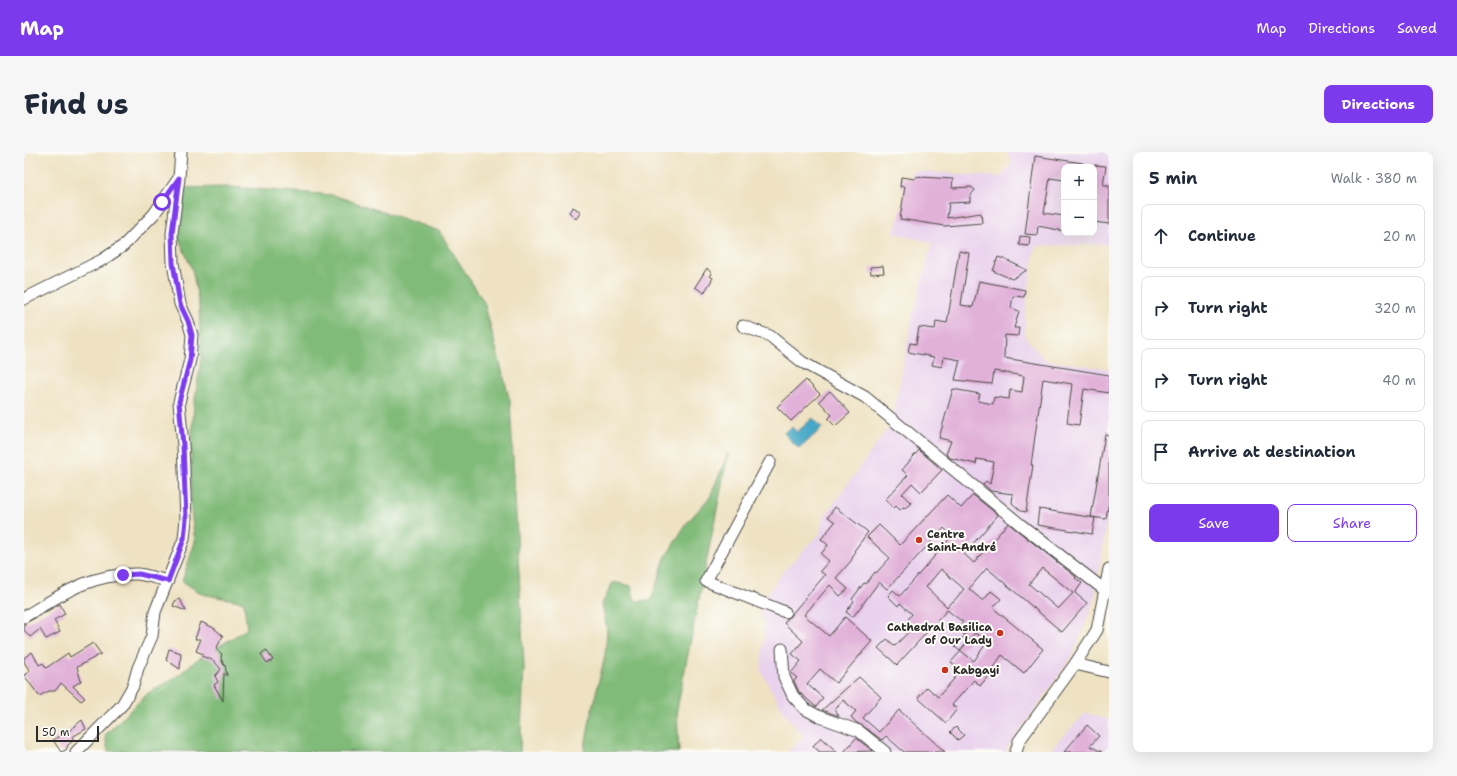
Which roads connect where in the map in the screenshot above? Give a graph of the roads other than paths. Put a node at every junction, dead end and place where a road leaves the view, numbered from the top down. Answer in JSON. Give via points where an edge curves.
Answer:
{"nodes":[{"id":1,"x":181,"y":152,"type":"edge"},
{"id":2,"x":179,"y":178,"type":"junction"},
{"id":3,"x":24,"y":299,"type":"edge"},
{"id":4,"x":743,"y":326,"type":"dead end"},
{"id":5,"x":770,"y":462,"type":"dead end"},
{"id":6,"x":1109,"y":569,"type":"edge"},
{"id":7,"x":168,"y":581,"type":"junction"},
{"id":8,"x":1106,"y":591,"type":"junction"},
{"id":9,"x":785,"y":612,"type":"dead end"},
{"id":10,"x":24,"y":617,"type":"edge"},
{"id":11,"x":782,"y":649,"type":"dead end"},
{"id":12,"x":1075,"y":664,"type":"junction"},
{"id":13,"x":1109,"y":672,"type":"edge"},
{"id":14,"x":76,"y":752,"type":"edge"},
{"id":15,"x":885,"y":752,"type":"edge"},
{"id":16,"x":1016,"y":752,"type":"edge"}],
"edges":[{"from":1,"to":2,"type":"street"},
{"from":2,"to":3,"type":"street","via":[[154,214],[123,246],[102,260]]},
{"from":2,"to":7,"type":"street","via":[[172,233],[173,263],[180,304],[192,335],[190,360],[179,402],[186,519],[184,539]]},
{"from":4,"to":8,"type":"street","via":[[770,336],[802,362],[865,397]]},
{"from":5,"to":9,"type":"street","via":[[706,581]]},
{"from":6,"to":8,"type":"street"},
{"from":7,"to":10,"type":"street","via":[[139,574],[108,576],[69,589]]},
{"from":7,"to":14,"type":"street","via":[[155,612],[152,636],[128,696]]},
{"from":8,"to":12,"type":"street","via":[[1097,630]]},
{"from":11,"to":15,"type":"street","via":[[784,677],[794,696],[805,709],[859,731]]},
{"from":12,"to":13,"type":"street"},
{"from":12,"to":16,"type":"street","via":[[1019,742]]}]}
